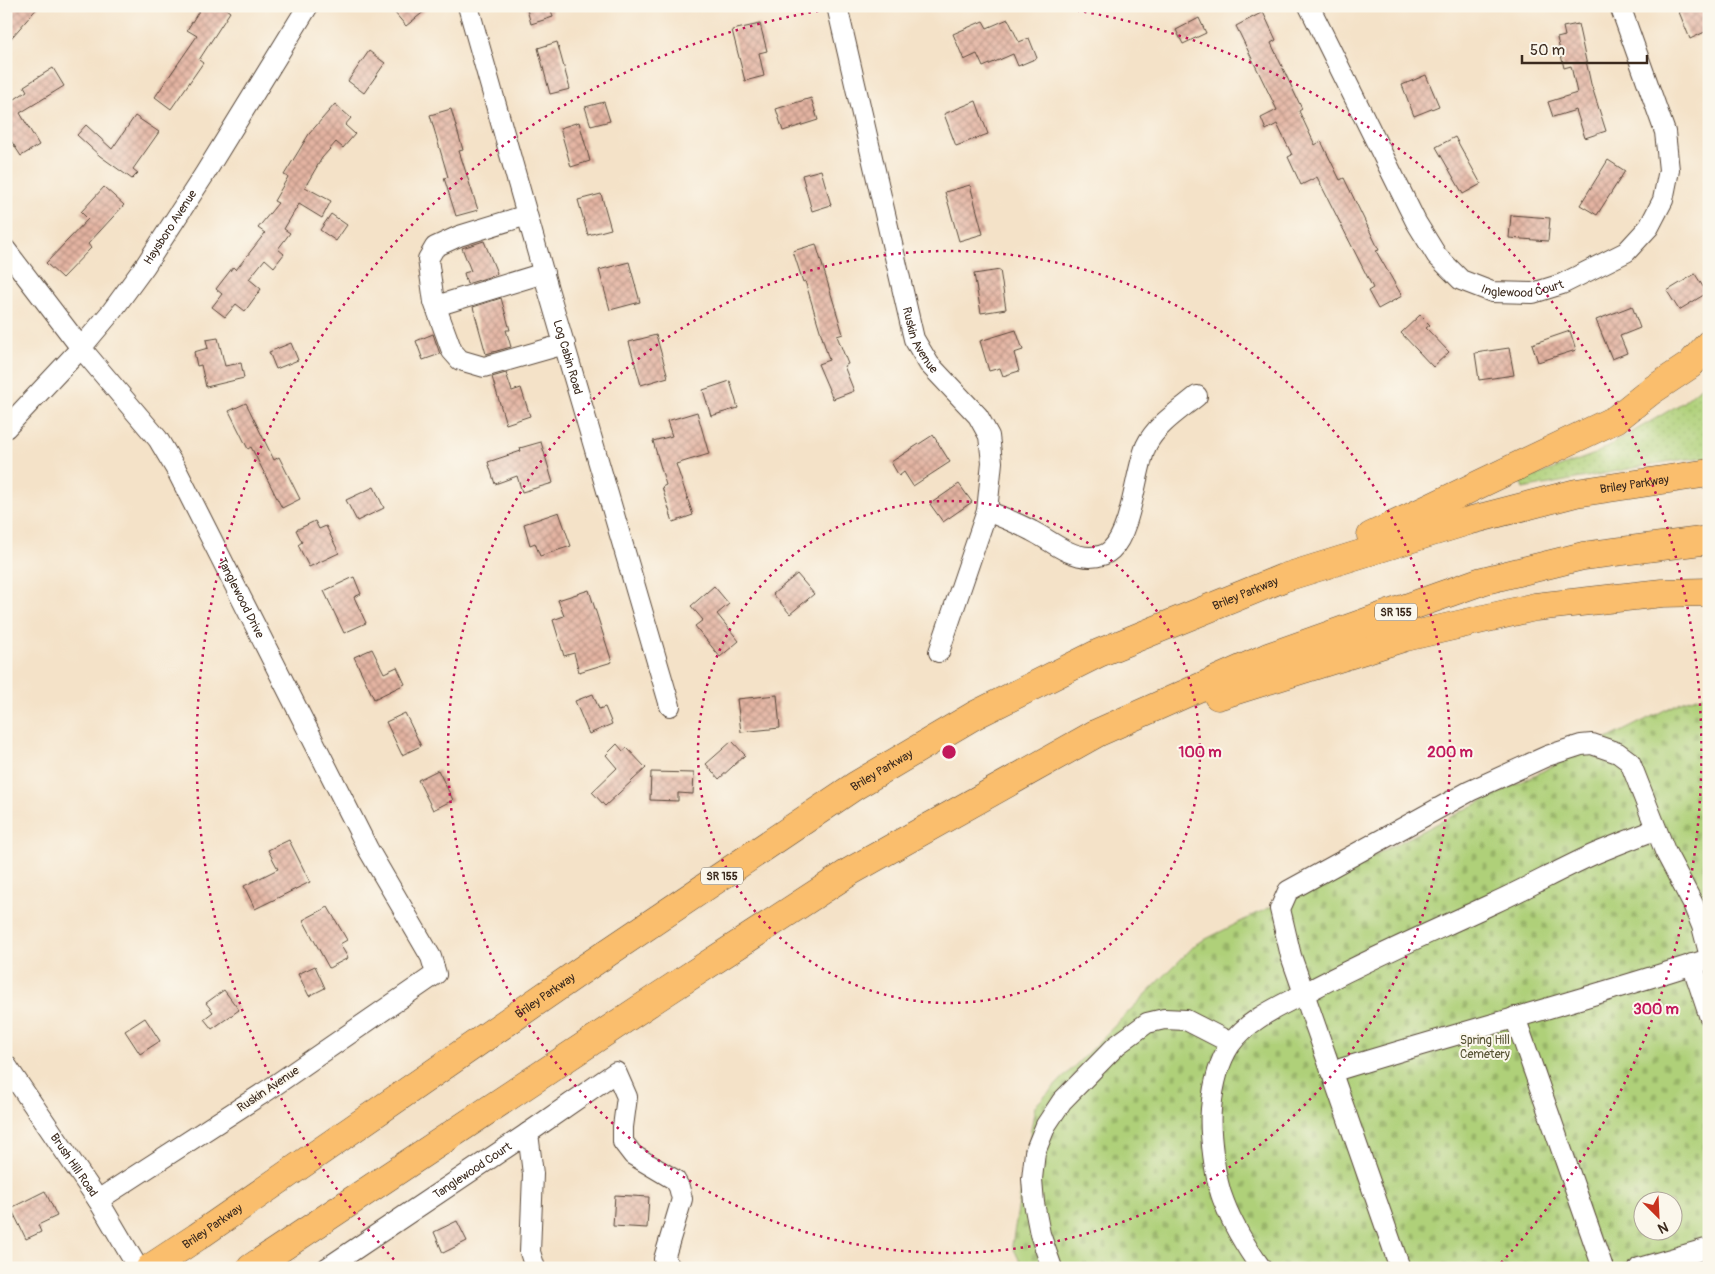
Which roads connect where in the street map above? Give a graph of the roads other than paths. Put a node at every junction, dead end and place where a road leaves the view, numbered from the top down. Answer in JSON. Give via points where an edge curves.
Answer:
{"nodes":[{"id":1,"x":308,"y":6,"type":"edge"},
{"id":2,"x":468,"y":6,"type":"edge"},
{"id":3,"x":837,"y":6,"type":"edge"},
{"id":4,"x":1309,"y":6,"type":"edge"},
{"id":5,"x":1620,"y":6,"type":"edge"},
{"id":6,"x":527,"y":215,"type":"junction"},
{"id":7,"x":6,"y":250,"type":"edge"},
{"id":8,"x":544,"y":273,"type":"junction"},
{"id":9,"x":436,"y":306,"type":"junction"},
{"id":10,"x":565,"y":344,"type":"junction"},
{"id":11,"x":1709,"y":344,"type":"edge"},
{"id":12,"x":80,"y":348,"type":"junction"},
{"id":13,"x":1197,"y":396,"type":"dead end"},
{"id":14,"x":6,"y":428,"type":"edge"},
{"id":15,"x":1709,"y":474,"type":"edge"},
{"id":16,"x":987,"y":510,"type":"junction"},
{"id":17,"x":1709,"y":540,"type":"edge"},
{"id":18,"x":1283,"y":578,"type":"junction"},
{"id":19,"x":1709,"y":592,"type":"edge"},
{"id":20,"x":939,"y":652,"type":"dead end"},
{"id":21,"x":670,"y":706,"type":"dead end"},
{"id":22,"x":1097,"y":733,"type":"junction"},
{"id":23,"x":1656,"y":830,"type":"junction"},
{"id":24,"x":1703,"y":959,"type":"edge"},
{"id":25,"x":436,"y":974,"type":"joint"},
{"id":26,"x":1304,"y":993,"type":"junction"},
{"id":27,"x":1709,"y":1015,"type":"edge"},
{"id":28,"x":1515,"y":1017,"type":"junction"},
{"id":29,"x":1231,"y":1043,"type":"junction"},
{"id":30,"x":6,"y":1065,"type":"edge"},
{"id":31,"x":1331,"y":1072,"type":"junction"},
{"id":32,"x":528,"y":1133,"type":"junction"},
{"id":33,"x":98,"y":1200,"type":"junction"},
{"id":34,"x":1709,"y":1248,"type":"edge"},
{"id":35,"x":138,"y":1268,"type":"edge"},
{"id":36,"x":150,"y":1268,"type":"edge"},
{"id":37,"x":252,"y":1268,"type":"edge"},
{"id":38,"x":327,"y":1268,"type":"edge"},
{"id":39,"x":535,"y":1268,"type":"edge"},
{"id":40,"x":671,"y":1268,"type":"edge"},
{"id":41,"x":1052,"y":1268,"type":"edge"},
{"id":42,"x":1261,"y":1268,"type":"edge"},
{"id":43,"x":1400,"y":1268,"type":"edge"},
{"id":44,"x":1603,"y":1268,"type":"edge"},
{"id":45,"x":1639,"y":1268,"type":"edge"}],
"edges":[{"from":1,"to":12,"type":"street","name":"Haysboro Avenue","via":[[145,266]]},
{"from":2,"to":6,"type":"street","name":"Log Cabin Road"},
{"from":3,"to":16,"type":"street","name":"Ruskin Avenue","via":[[914,339],[929,364],[978,416],[989,436],[992,462]]},
{"from":4,"to":5,"type":"street","name":"Inglewood Court","via":[[1416,222],[1437,256],[1461,280],[1492,292],[1533,293],[1562,284],[1626,252],[1649,227],[1663,200],[1669,170],[1664,132]]},
{"from":6,"to":8,"type":"street","name":"Log Cabin Road"},
{"from":6,"to":9,"type":"street","via":[[458,236],[435,247],[428,259]]},
{"from":7,"to":12,"type":"street","name":"Tanglewood Drive"},
{"from":8,"to":9,"type":"street"},
{"from":8,"to":10,"type":"street","name":"Log Cabin Road"},
{"from":9,"to":10,"type":"street","via":[[452,351],[460,360],[484,367]]},
{"from":10,"to":21,"type":"street","name":"Log Cabin Road"},
{"from":11,"to":18,"type":"highway","via":[[1690,365],[1616,419]]},
{"from":12,"to":14,"type":"street","name":"Haysboro Avenue"},
{"from":12,"to":25,"type":"street","name":"Tanglewood Drive","via":[[158,439],[177,471],[368,849],[432,957]]},
{"from":13,"to":16,"type":"street","via":[[1159,428],[1146,446],[1121,535],[1111,550],[1100,556],[1070,553]]},
{"from":15,"to":18,"type":"highway","name":"Briley Parkway","number":"SR 155","via":[[1576,493],[1468,521]]},
{"from":16,"to":20,"type":"street","name":"Ruskin Avenue"},
{"from":17,"to":22,"type":"highway","number":"SR 155","via":[[1583,556],[1482,581],[1268,657]]},
{"from":18,"to":36,"type":"highway","name":"Briley Parkway","number":"SR 155","via":[[1099,653],[975,715],[855,786]]},
{"from":19,"to":22,"type":"highway","via":[[1662,593],[1535,607],[1406,637]]},
{"from":22,"to":37,"type":"highway","number":"SR 155","via":[[851,871]]},
{"from":23,"to":24,"type":"street","via":[[1702,926]]},
{"from":23,"to":26,"type":"street","via":[[1592,855]]},
{"from":23,"to":26,"type":"street","via":[[1630,762],[1618,753],[1592,744],[1548,756],[1470,791],[1288,890],[1280,909]]},
{"from":24,"to":27,"type":"street"},
{"from":24,"to":28,"type":"street","via":[[1640,982]]},
{"from":25,"to":33,"type":"street","name":"Ruskin Avenue","via":[[268,1090]]},
{"from":26,"to":29,"type":"street","via":[[1261,1017]]},
{"from":26,"to":31,"type":"street"},
{"from":28,"to":31,"type":"street"},
{"from":28,"to":44,"type":"street"},
{"from":29,"to":41,"type":"street","via":[[1186,1020],[1164,1018],[1147,1023],[1118,1045],[1062,1101],[1046,1125],[1035,1152],[1032,1178],[1040,1234]]},
{"from":29,"to":42,"type":"street","via":[[1219,1068],[1211,1110],[1215,1160],[1223,1201],[1232,1222]]},
{"from":30,"to":33,"type":"street","name":"Brush Hill Road"},
{"from":31,"to":43,"type":"street"},
{"from":32,"to":38,"type":"street","name":"Tanglewood Court"},
{"from":32,"to":39,"type":"street","via":[[533,1174],[530,1252]]},
{"from":32,"to":40,"type":"street","name":"Tanglewood Court","via":[[616,1072],[627,1097],[623,1142],[633,1154],[675,1180],[679,1187],[682,1199],[664,1259]]},
{"from":33,"to":35,"type":"street","name":"Brush Hill Road"},
{"from":34,"to":45,"type":"street"}]}
